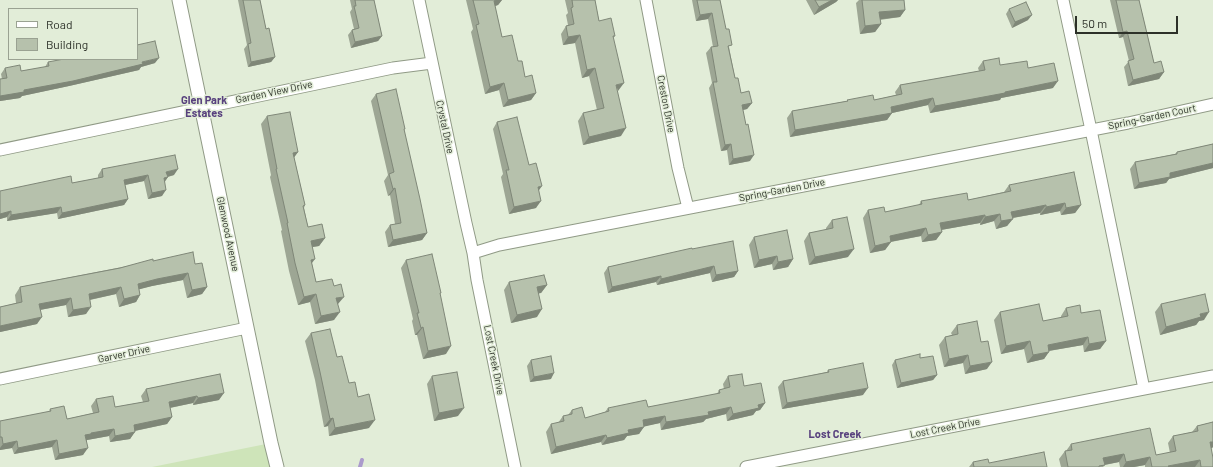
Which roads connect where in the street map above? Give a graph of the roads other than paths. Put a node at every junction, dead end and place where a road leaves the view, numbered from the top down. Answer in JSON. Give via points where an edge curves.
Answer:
{"nodes":[{"id":1,"x":179,"y":0,"type":"edge"},
{"id":2,"x":419,"y":0,"type":"edge"},
{"id":3,"x":646,"y":0,"type":"edge"},
{"id":4,"x":1063,"y":0,"type":"edge"},
{"id":5,"x":432,"y":63,"type":"junction"},
{"id":6,"x":1213,"y":104,"type":"edge"},
{"id":7,"x":202,"y":107,"type":"junction"},
{"id":8,"x":1091,"y":130,"type":"junction"},
{"id":9,"x":0,"y":150,"type":"edge"},
{"id":10,"x":688,"y":208,"type":"junction"},
{"id":11,"x":473,"y":253,"type":"junction"},
{"id":12,"x":247,"y":328,"type":"junction"},
{"id":13,"x":1213,"y":376,"type":"edge"},
{"id":14,"x":0,"y":379,"type":"edge"},
{"id":15,"x":1144,"y":389,"type":"junction"},
{"id":16,"x":277,"y":467,"type":"edge"},
{"id":17,"x":515,"y":467,"type":"edge"},
{"id":18,"x":746,"y":467,"type":"edge"}],
"edges":[{"from":1,"to":7,"type":"street","name":"Glenwood Avenue"},
{"from":2,"to":5,"type":"street","name":"Crystal Drive"},
{"from":3,"to":10,"type":"street","name":"Creston Drive"},
{"from":4,"to":8,"type":"street"},
{"from":5,"to":7,"type":"street","name":"Garden View Drive","via":[[393,68]]},
{"from":5,"to":11,"type":"street","name":"Crystal Drive"},
{"from":6,"to":8,"type":"street","name":"Spring-Garden Court"},
{"from":7,"to":9,"type":"street","name":"Garden View Drive"},
{"from":7,"to":12,"type":"street","name":"Glenwood Avenue"},
{"from":8,"to":10,"type":"street","name":"Spring-Garden Drive"},
{"from":8,"to":15,"type":"street"},
{"from":10,"to":11,"type":"street","name":"Spring-Garden Drive","via":[[499,244]]},
{"from":11,"to":17,"type":"street","name":"Lost Creek Drive"},
{"from":12,"to":14,"type":"street","name":"Garver Drive"},
{"from":12,"to":16,"type":"street","name":"Glenwood Avenue"},
{"from":13,"to":15,"type":"street","name":"Lost Creek Drive"},
{"from":15,"to":18,"type":"street","name":"Lost Creek Drive"}]}
